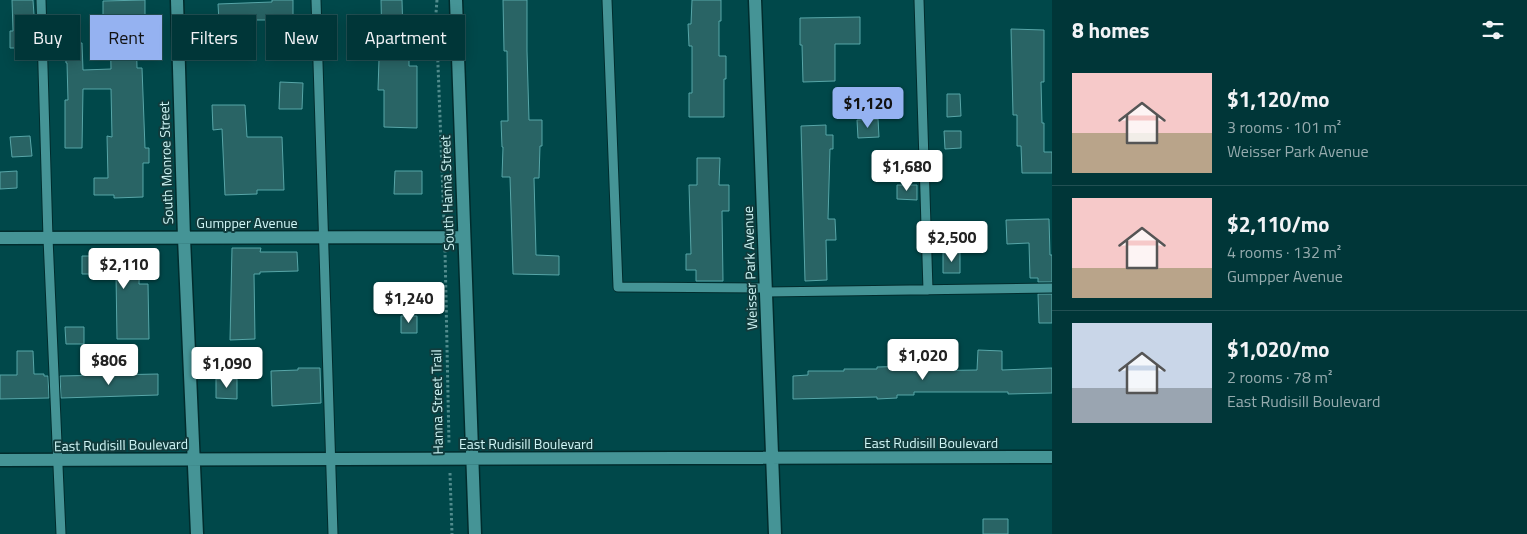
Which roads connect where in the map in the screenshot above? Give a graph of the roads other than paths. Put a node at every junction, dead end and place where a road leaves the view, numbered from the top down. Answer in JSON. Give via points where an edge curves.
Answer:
{"nodes":[{"id":1,"x":41,"y":0,"type":"edge"},
{"id":2,"x":177,"y":0,"type":"edge"},
{"id":3,"x":316,"y":0,"type":"edge"},
{"id":4,"x":456,"y":0,"type":"edge"},
{"id":5,"x":606,"y":0,"type":"edge"},
{"id":6,"x":755,"y":0,"type":"edge"},
{"id":7,"x":919,"y":0,"type":"edge"},
{"id":8,"x":464,"y":237,"type":"junction"},
{"id":9,"x":0,"y":238,"type":"edge"},
{"id":10,"x":48,"y":238,"type":"junction"},
{"id":11,"x":184,"y":238,"type":"junction"},
{"id":12,"x":324,"y":238,"type":"junction"},
{"id":13,"x":1052,"y":288,"type":"edge"},
{"id":14,"x":766,"y":290,"type":"junction"},
{"id":15,"x":928,"y":290,"type":"junction"},
{"id":16,"x":1052,"y":457,"type":"edge"},
{"id":17,"x":194,"y":459,"type":"junction"},
{"id":18,"x":472,"y":459,"type":"junction"},
{"id":19,"x":772,"y":459,"type":"junction"},
{"id":20,"x":0,"y":460,"type":"edge"},
{"id":21,"x":330,"y":460,"type":"junction"},
{"id":22,"x":58,"y":461,"type":"junction"},
{"id":23,"x":61,"y":534,"type":"edge"},
{"id":24,"x":196,"y":534,"type":"edge"},
{"id":25,"x":333,"y":534,"type":"edge"},
{"id":26,"x":475,"y":534,"type":"edge"},
{"id":27,"x":775,"y":534,"type":"edge"}],
"edges":[{"from":1,"to":10,"type":"lane"},
{"from":2,"to":11,"type":"street","name":"South Monroe Street"},
{"from":3,"to":12,"type":"lane"},
{"from":4,"to":8,"type":"street","name":"South Hanna Street"},
{"from":5,"to":14,"type":"lane","via":[[618,287]]},
{"from":6,"to":14,"type":"street","name":"Weisser Park Avenue"},
{"from":7,"to":15,"type":"lane"},
{"from":8,"to":12,"type":"street","name":"Gumpper Avenue"},
{"from":8,"to":18,"type":"street","name":"South Hanna Street"},
{"from":9,"to":10,"type":"street","name":"Gumpper Avenue"},
{"from":10,"to":11,"type":"street","name":"Gumpper Avenue"},
{"from":10,"to":22,"type":"lane"},
{"from":11,"to":12,"type":"street","name":"Gumpper Avenue"},
{"from":11,"to":17,"type":"street","name":"South Monroe Street"},
{"from":12,"to":21,"type":"lane"},
{"from":13,"to":15,"type":"lane"},
{"from":14,"to":15,"type":"lane"},
{"from":14,"to":19,"type":"street","name":"Weisser Park Avenue"},
{"from":16,"to":19,"type":"street","name":"East Rudisill Boulevard"},
{"from":17,"to":21,"type":"street","name":"East Rudisill Boulevard"},
{"from":17,"to":22,"type":"street","name":"East Rudisill Boulevard"},
{"from":17,"to":24,"type":"street","name":"South Monroe Street"},
{"from":18,"to":19,"type":"street","name":"East Rudisill Boulevard"},
{"from":18,"to":21,"type":"street","name":"East Rudisill Boulevard"},
{"from":18,"to":26,"type":"street","name":"South Hanna Street"},
{"from":19,"to":27,"type":"street","name":"Weisser Park Avenue"},
{"from":20,"to":22,"type":"street","name":"East Rudisill Boulevard"},
{"from":21,"to":25,"type":"lane"},
{"from":22,"to":23,"type":"lane"}]}
